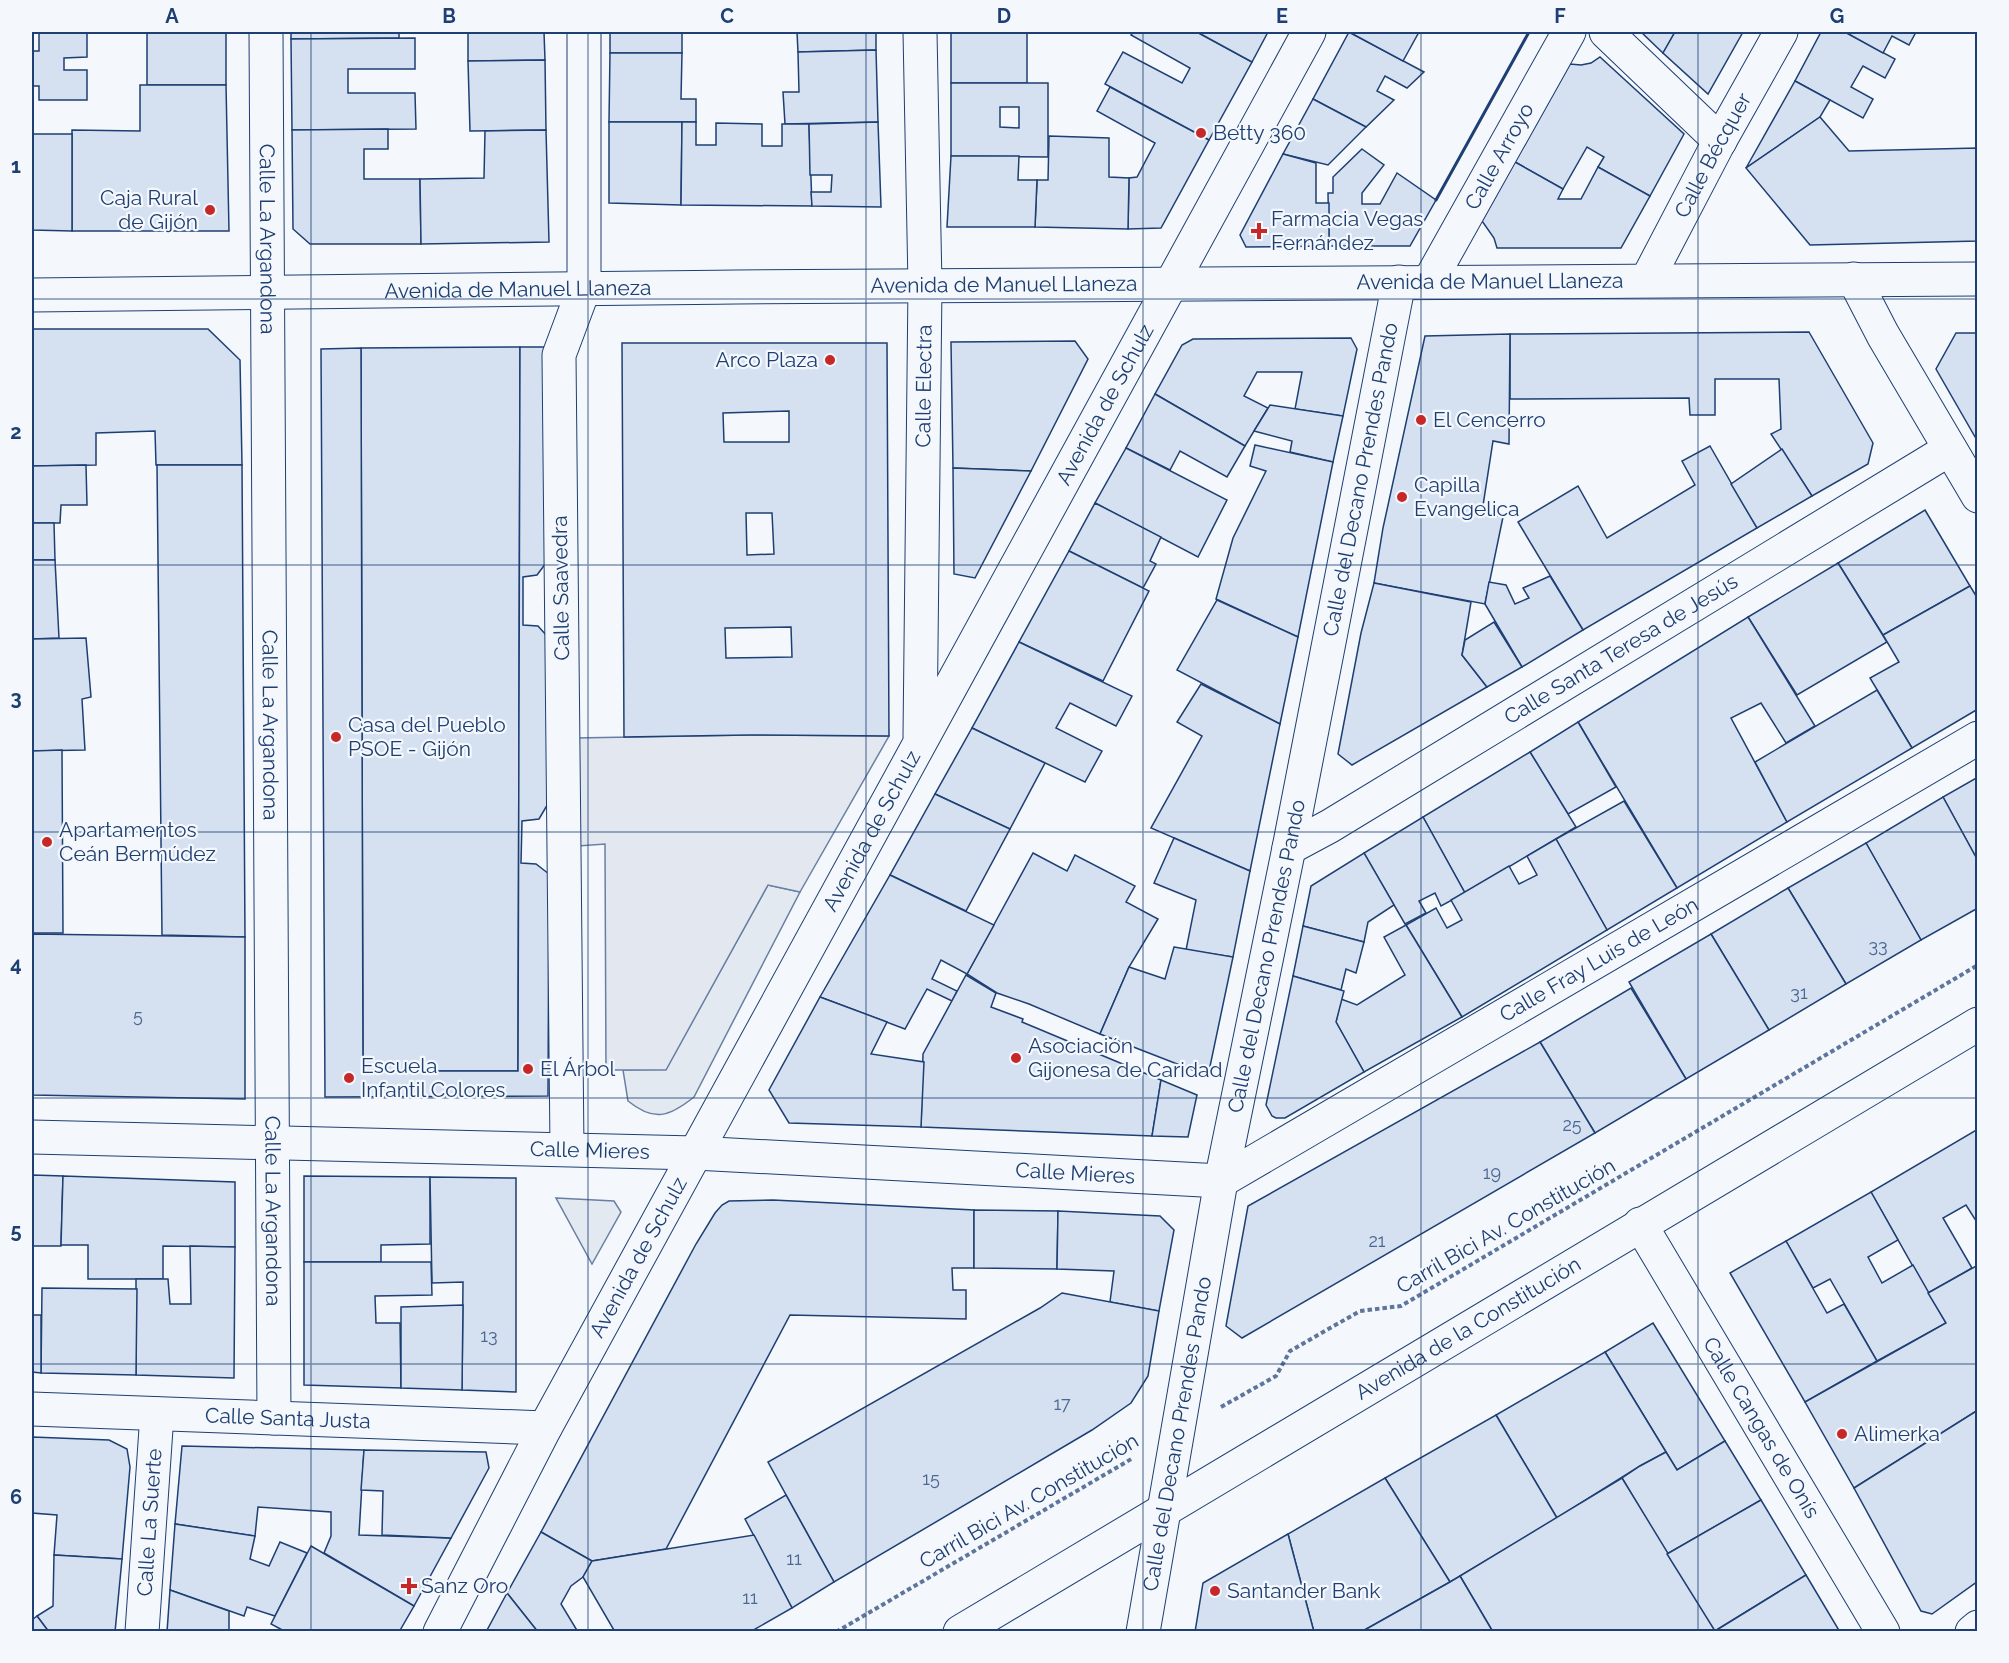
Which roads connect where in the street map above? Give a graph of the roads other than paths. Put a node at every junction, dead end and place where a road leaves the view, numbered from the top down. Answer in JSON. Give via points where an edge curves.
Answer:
{"nodes":[{"id":1,"x":266,"y":32,"type":"edge"},
{"id":2,"x":584,"y":32,"type":"edge"},
{"id":3,"x":920,"y":32,"type":"edge"},
{"id":4,"x":1309,"y":32,"type":"edge"},
{"id":5,"x":1569,"y":32,"type":"edge"},
{"id":6,"x":1606,"y":32,"type":"edge"},
{"id":7,"x":1781,"y":32,"type":"edge"},
{"id":8,"x":1720,"y":141,"type":"junction"},
{"id":9,"x":1854,"y":279,"type":"junction"},
{"id":10,"x":1977,"y":279,"type":"edge"},
{"id":11,"x":1647,"y":280,"type":"junction"},
{"id":12,"x":1414,"y":282,"type":"junction"},
{"id":13,"x":1173,"y":283,"type":"junction"},
{"id":14,"x":925,"y":285,"type":"junction"},
{"id":15,"x":584,"y":288,"type":"junction"},
{"id":16,"x":267,"y":294,"type":"junction"},
{"id":17,"x":32,"y":295,"type":"edge"},
{"id":18,"x":1950,"y":449,"type":"junction"},
{"id":19,"x":1977,"y":496,"type":"edge"},
{"id":20,"x":1977,"y":738,"type":"edge"},
{"id":21,"x":920,"y":740,"type":"junction"},
{"id":22,"x":1289,"y":848,"type":"junction"},
{"id":23,"x":1977,"y":1024,"type":"edge"},
{"id":24,"x":32,"y":1137,"type":"edge"},
{"id":25,"x":273,"y":1143,"type":"junction"},
{"id":26,"x":567,"y":1149,"type":"junction"},
{"id":27,"x":695,"y":1153,"type":"junction"},
{"id":28,"x":1221,"y":1181,"type":"junction"},
{"id":29,"x":1640,"y":1224,"type":"junction"},
{"id":30,"x":32,"y":1409,"type":"edge"},
{"id":31,"x":157,"y":1414,"type":"junction"},
{"id":32,"x":274,"y":1418,"type":"junction"},
{"id":33,"x":545,"y":1428,"type":"junction"},
{"id":34,"x":1163,"y":1510,"type":"junction"},
{"id":35,"x":1977,"y":1627,"type":"edge"},
{"id":36,"x":142,"y":1632,"type":"edge"},
{"id":37,"x":440,"y":1632,"type":"edge"},
{"id":38,"x":960,"y":1632,"type":"edge"},
{"id":39,"x":1143,"y":1632,"type":"edge"},
{"id":40,"x":1883,"y":1632,"type":"edge"},
{"id":41,"x":1972,"y":1632,"type":"edge"}],
"edges":[{"from":1,"to":16,"type":"street","name":"Calle La Argandona"},
{"from":2,"to":15,"type":"street","name":"Calle Saavedra"},
{"from":3,"to":14,"type":"street","name":"Calle Electra"},
{"from":4,"to":13,"type":"street","name":"Avenida de Schulz"},
{"from":5,"to":12,"type":"street","name":"Calle Arroyo"},
{"from":6,"to":8,"type":"street"},
{"from":7,"to":8,"type":"street","name":"Calle Bécquer"},
{"from":8,"to":11,"type":"street","name":"Calle Bécquer"},
{"from":9,"to":10,"type":"street","name":"Avenida de Manuel Llaneza"},
{"from":9,"to":11,"type":"street","name":"Avenida de Manuel Llaneza"},
{"from":9,"to":18,"type":"street"},
{"from":11,"to":12,"type":"street","name":"Avenida de Manuel Llaneza"},
{"from":12,"to":13,"type":"street","name":"Avenida de Manuel Llaneza"},
{"from":12,"to":22,"type":"street","name":"Calle del Decano Prendes Pando"},
{"from":13,"to":14,"type":"street","name":"Avenida de Manuel Llaneza"},
{"from":13,"to":21,"type":"street","name":"Avenida de Schulz"},
{"from":14,"to":15,"type":"street","name":"Avenida de Manuel Llaneza"},
{"from":14,"to":21,"type":"street","name":"Calle Electra"},
{"from":15,"to":16,"type":"street","name":"Avenida de Manuel Llaneza"},
{"from":15,"to":26,"type":"street","name":"Calle Saavedra","via":[[559,355]]},
{"from":16,"to":17,"type":"street","name":"Avenida de Manuel Llaneza"},
{"from":16,"to":25,"type":"street","name":"Calle La Argandona"},
{"from":18,"to":19,"type":"street"},
{"from":18,"to":22,"type":"street","name":"Calle Santa Teresa de Jesús"},
{"from":20,"to":28,"type":"street","name":"Calle Fray Luis de León"},
{"from":21,"to":27,"type":"street","name":"Avenida de Schulz"},
{"from":22,"to":28,"type":"street","name":"Calle del Decano Prendes Pando"},
{"from":23,"to":29,"type":"street","name":"Avenida de la Constitución"},
{"from":24,"to":25,"type":"street","name":"Calle Mieres"},
{"from":25,"to":26,"type":"street","name":"Calle Mieres"},
{"from":25,"to":32,"type":"street","name":"Calle La Argandona"},
{"from":26,"to":27,"type":"street","name":"Calle Mieres"},
{"from":27,"to":28,"type":"street","name":"Calle Mieres"},
{"from":27,"to":33,"type":"street","name":"Avenida de Schulz"},
{"from":28,"to":34,"type":"street","name":"Calle del Decano Prendes Pando"},
{"from":29,"to":34,"type":"street","name":"Avenida de la Constitución"},
{"from":29,"to":40,"type":"street","name":"Calle Cangas de Onís"},
{"from":30,"to":31,"type":"street","name":"Calle Santa Justa"},
{"from":31,"to":32,"type":"street","name":"Calle Santa Justa"},
{"from":31,"to":36,"type":"street","name":"Calle La Suerte"},
{"from":32,"to":33,"type":"street","name":"Calle Santa Justa"},
{"from":33,"to":37,"type":"street","name":"Avenida de Schulz"},
{"from":34,"to":38,"type":"street","name":"Avenida de la Constitución"},
{"from":34,"to":39,"type":"street","name":"Calle del Decano Prendes Pando"},
{"from":35,"to":41,"type":"street"}]}
